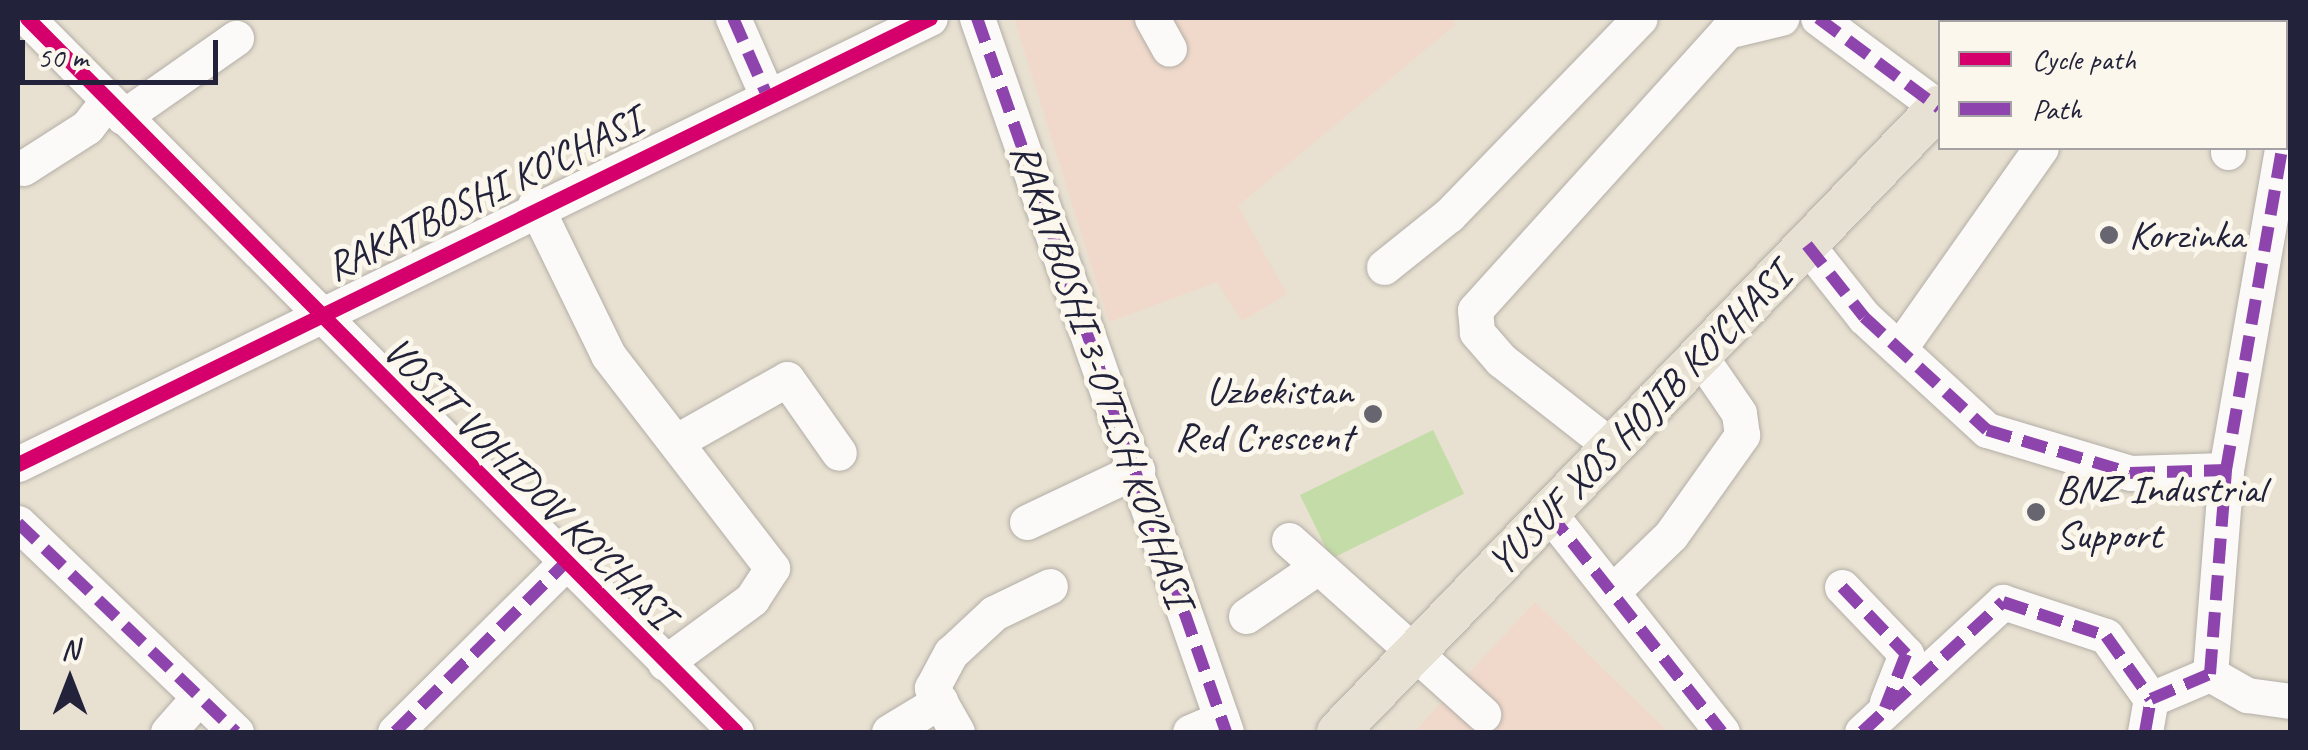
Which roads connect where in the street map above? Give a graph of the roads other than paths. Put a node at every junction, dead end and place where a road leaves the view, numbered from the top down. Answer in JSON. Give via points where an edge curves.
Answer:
{"nodes":[{"id":1,"x":27,"y":18,"type":"edge"},
{"id":2,"x":734,"y":18,"type":"edge"},
{"id":3,"x":930,"y":18,"type":"edge"},
{"id":4,"x":977,"y":18,"type":"edge"},
{"id":5,"x":1152,"y":18,"type":"edge"},
{"id":6,"x":1640,"y":18,"type":"edge"},
{"id":7,"x":1781,"y":18,"type":"edge"},
{"id":8,"x":1818,"y":18,"type":"edge"},
{"id":9,"x":236,"y":38,"type":"dead end"},
{"id":10,"x":1170,"y":49,"type":"dead end"},
{"id":11,"x":765,"y":91,"type":"junction"},
{"id":12,"x":1938,"y":106,"type":"edge"},
{"id":13,"x":115,"y":109,"type":"junction"},
{"id":14,"x":1938,"y":109,"type":"edge"},
{"id":15,"x":2040,"y":150,"type":"edge"},
{"id":16,"x":2284,"y":152,"type":"edge"},
{"id":17,"x":24,"y":168,"type":"dead end"},
{"id":18,"x":535,"y":205,"type":"junction"},
{"id":19,"x":1806,"y":246,"type":"junction"},
{"id":20,"x":1384,"y":267,"type":"dead end"},
{"id":21,"x":314,"y":314,"type":"junction"},
{"id":22,"x":1900,"y":349,"type":"junction"},
{"id":23,"x":1700,"y":356,"type":"junction"},
{"id":24,"x":677,"y":441,"type":"junction"},
{"id":25,"x":1612,"y":447,"type":"junction"},
{"id":26,"x":838,"y":453,"type":"dead end"},
{"id":27,"x":18,"y":464,"type":"edge"},
{"id":28,"x":1137,"y":470,"type":"junction"},
{"id":29,"x":2226,"y":470,"type":"junction"},
{"id":30,"x":1549,"y":514,"type":"junction"},
{"id":31,"x":1027,"y":522,"type":"dead end"},
{"id":32,"x":18,"y":523,"type":"edge"},
{"id":33,"x":1289,"y":540,"type":"dead end"},
{"id":34,"x":564,"y":564,"type":"junction"},
{"id":35,"x":1316,"y":568,"type":"junction"},
{"id":36,"x":1050,"y":586,"type":"dead end"},
{"id":37,"x":1842,"y":587,"type":"dead end"},
{"id":38,"x":1612,"y":592,"type":"junction"},
{"id":39,"x":1246,"y":616,"type":"dead end"},
{"id":40,"x":1416,"y":651,"type":"junction"},
{"id":41,"x":665,"y":662,"type":"junction"},
{"id":42,"x":2210,"y":674,"type":"junction"},
{"id":43,"x":200,"y":697,"type":"junction"},
{"id":44,"x":940,"y":701,"type":"junction"},
{"id":45,"x":2290,"y":701,"type":"edge"},
{"id":46,"x":1483,"y":714,"type":"dead end"},
{"id":47,"x":2148,"y":716,"type":"edge"},
{"id":48,"x":1872,"y":722,"type":"edge"},
{"id":49,"x":1212,"y":728,"type":"edge"},
{"id":50,"x":168,"y":732,"type":"edge"},
{"id":51,"x":236,"y":732,"type":"edge"},
{"id":52,"x":395,"y":732,"type":"edge"},
{"id":53,"x":736,"y":732,"type":"edge"},
{"id":54,"x":889,"y":732,"type":"edge"},
{"id":55,"x":957,"y":732,"type":"edge"},
{"id":56,"x":1338,"y":732,"type":"edge"},
{"id":57,"x":1722,"y":732,"type":"edge"}],
"edges":[{"from":1,"to":13,"type":"street","name":"VOSIT VOHIDOV KO'CHASI"},
{"from":2,"to":11,"type":"street"},
{"from":3,"to":11,"type":"street","name":"RAKATBOSHI KO'CHASI"},
{"from":4,"to":28,"type":"street","name":"RAKATBOSHI 3-O'TISH KO'CHASI"},
{"from":5,"to":10,"type":"street"},
{"from":6,"to":20,"type":"street","via":[[1450,215]]},
{"from":7,"to":25,"type":"street","via":[[1727,31],[1475,310],[1477,332],[1501,360]]},
{"from":8,"to":12,"type":"street"},
{"from":9,"to":13,"type":"street"},
{"from":11,"to":18,"type":"street","name":"RAKATBOSHI KO'CHASI"},
{"from":13,"to":17,"type":"street"},
{"from":13,"to":21,"type":"street","name":"VOSIT VOHIDOV KO'CHASI"},
{"from":14,"to":19,"type":"main road","name":"YUSUF XOS HOJIB KO'CHASI"},
{"from":15,"to":22,"type":"street"},
{"from":16,"to":29,"type":"street"},
{"from":18,"to":21,"type":"street","name":"RAKATBOSHI KO'CHASI"},
{"from":18,"to":24,"type":"street","via":[[608,354]]},
{"from":19,"to":22,"type":"street"},
{"from":19,"to":23,"type":"main road","name":"YUSUF XOS HOJIB KO'CHASI"},
{"from":21,"to":27,"type":"street","name":"RAKATBOSHI KO'CHASI"},
{"from":21,"to":34,"type":"street","name":"VOSIT VOHIDOV KO'CHASI"},
{"from":22,"to":29,"type":"street","via":[[1987,430],[2130,473]]},
{"from":23,"to":25,"type":"main road","name":"YUSUF XOS HOJIB KO'CHASI"},
{"from":23,"to":38,"type":"street","via":[[1738,412],[1742,435],[1672,535]]},
{"from":24,"to":26,"type":"street","via":[[787,379]]},
{"from":24,"to":41,"type":"street","via":[[772,568],[752,599]]},
{"from":25,"to":30,"type":"main road","name":"YUSUF XOS HOJIB KO'CHASI"},
{"from":28,"to":31,"type":"street"},
{"from":28,"to":49,"type":"street","name":"RAKATBOSHI 3-O'TISH KO'CHASI"},
{"from":29,"to":42,"type":"street"},
{"from":30,"to":38,"type":"street"},
{"from":30,"to":40,"type":"main road","name":"YUSUF XOS HOJIB KO'CHASI"},
{"from":32,"to":43,"type":"street"},
{"from":33,"to":35,"type":"street"},
{"from":34,"to":41,"type":"street","name":"VOSIT VOHIDOV KO'CHASI"},
{"from":34,"to":52,"type":"street"},
{"from":35,"to":39,"type":"street"},
{"from":35,"to":40,"type":"street"},
{"from":36,"to":44,"type":"street","via":[[994,613],[951,653],[932,688]]},
{"from":37,"to":48,"type":"street","via":[[1906,654]]},
{"from":38,"to":57,"type":"street"},
{"from":40,"to":46,"type":"street"},
{"from":40,"to":56,"type":"main road","name":"YUSUF XOS HOJIB KO'CHASI"},
{"from":41,"to":53,"type":"street","name":"VOSIT VOHIDOV KO'CHASI"},
{"from":42,"to":45,"type":"street","via":[[2247,695]]},
{"from":42,"to":47,"type":"street"},
{"from":43,"to":50,"type":"street"},
{"from":43,"to":51,"type":"street"},
{"from":44,"to":54,"type":"street"},
{"from":44,"to":55,"type":"street"},
{"from":47,"to":48,"type":"street","via":[[2106,636],[2003,602]]}]}
